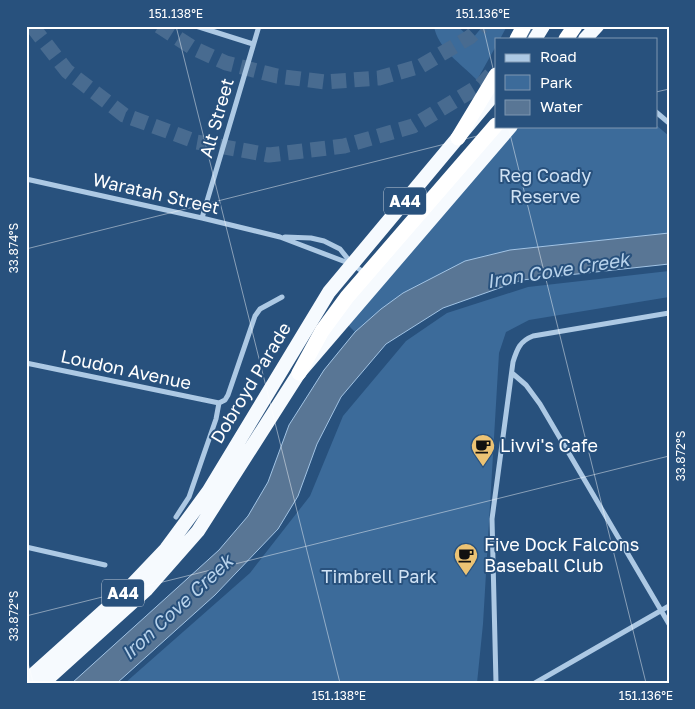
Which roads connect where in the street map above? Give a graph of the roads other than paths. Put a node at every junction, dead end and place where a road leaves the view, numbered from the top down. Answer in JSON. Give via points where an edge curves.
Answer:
{"nodes":[{"id":1,"x":196,"y":26,"type":"edge"},
{"id":2,"x":259,"y":26,"type":"edge"},
{"id":3,"x":524,"y":26,"type":"edge"},
{"id":4,"x":543,"y":26,"type":"edge"},
{"id":5,"x":575,"y":26,"type":"edge"},
{"id":6,"x":596,"y":26,"type":"edge"},
{"id":7,"x":518,"y":38,"type":"edge"},
{"id":8,"x":536,"y":38,"type":"edge"},
{"id":9,"x":567,"y":38,"type":"edge"},
{"id":10,"x":586,"y":38,"type":"edge"},
{"id":11,"x":254,"y":44,"type":"junction"},
{"id":12,"x":495,"y":77,"type":"edge"},
{"id":13,"x":495,"y":93,"type":"edge"},
{"id":14,"x":658,"y":114,"type":"edge"},
{"id":15,"x":669,"y":123,"type":"edge"},
{"id":16,"x":495,"y":126,"type":"edge"},
{"id":17,"x":509,"y":128,"type":"edge"},
{"id":18,"x":458,"y":138,"type":"junction"},
{"id":19,"x":26,"y":179,"type":"edge"},
{"id":20,"x":202,"y":218,"type":"junction"},
{"id":21,"x":280,"y":237,"type":"junction"},
{"id":22,"x":352,"y":264,"type":"junction"},
{"id":23,"x":372,"y":278,"type":"junction"},
{"id":24,"x":282,"y":297,"type":"dead end"},
{"id":25,"x":669,"y":312,"type":"edge"},
{"id":26,"x":26,"y":363,"type":"edge"},
{"id":27,"x":299,"y":373,"type":"joint"},
{"id":28,"x":512,"y":374,"type":"junction"},
{"id":29,"x":219,"y":403,"type":"junction"},
{"id":30,"x":176,"y":517,"type":"dead end"},
{"id":31,"x":26,"y":547,"type":"edge"},
{"id":32,"x":105,"y":565,"type":"dead end"},
{"id":33,"x":669,"y":606,"type":"edge"},
{"id":34,"x":661,"y":610,"type":"junction"},
{"id":35,"x":669,"y":624,"type":"edge"},
{"id":36,"x":26,"y":682,"type":"edge"},
{"id":37,"x":43,"y":683,"type":"edge"},
{"id":38,"x":496,"y":683,"type":"edge"},
{"id":39,"x":535,"y":683,"type":"edge"}],
"edges":[{"from":1,"to":11,"type":"street"},
{"from":2,"to":11,"type":"street","name":"Alt Street"},
{"from":3,"to":7,"type":"highway"},
{"from":4,"to":8,"type":"highway"},
{"from":5,"to":9,"type":"highway"},
{"from":6,"to":10,"type":"highway"},
{"from":11,"to":20,"type":"street","name":"Alt Street"},
{"from":12,"to":18,"type":"highway"},
{"from":13,"to":18,"type":"highway","name":"Dobroyd Parade","number":"A44"},
{"from":14,"to":15,"type":"street"},
{"from":16,"to":23,"type":"highway"},
{"from":17,"to":23,"type":"highway","number":"A44"},
{"from":18,"to":22,"type":"highway","name":"Dobroyd Parade","number":"A44"},
{"from":19,"to":20,"type":"street","name":"Waratah Street"},
{"from":20,"to":21,"type":"street","name":"Waratah Street"},
{"from":21,"to":22,"type":"street","name":"Waratah Street"},
{"from":21,"to":22,"type":"street","name":"Waratah Street","via":[[324,241],[340,249]]},
{"from":22,"to":23,"type":"street","name":"Waratah Street"},
{"from":22,"to":36,"type":"highway","name":"Dobroyd Parade","number":"A44","via":[[329,292],[198,508],[166,549],[125,592]]},
{"from":23,"to":27,"type":"highway","via":[[322,331]]},
{"from":24,"to":29,"type":"street","name":"Dobroyd Parade","via":[[260,309],[255,316],[228,395]]},
{"from":25,"to":28,"type":"street","via":[[524,340],[517,349]]},
{"from":26,"to":29,"type":"street","name":"Loudon Avenue"},
{"from":27,"to":37,"type":"highway","name":"Dobroyd Parade","number":"A44","via":[[198,531],[148,589]]},
{"from":28,"to":34,"type":"street","via":[[526,385],[540,404]]},
{"from":28,"to":38,"type":"street","via":[[492,519]]},
{"from":29,"to":30,"type":"street","name":"Dobroyd Parade","via":[[189,496]]},
{"from":31,"to":32,"type":"street"},
{"from":33,"to":34,"type":"street"},
{"from":34,"to":35,"type":"street"},
{"from":34,"to":39,"type":"street"}]}
